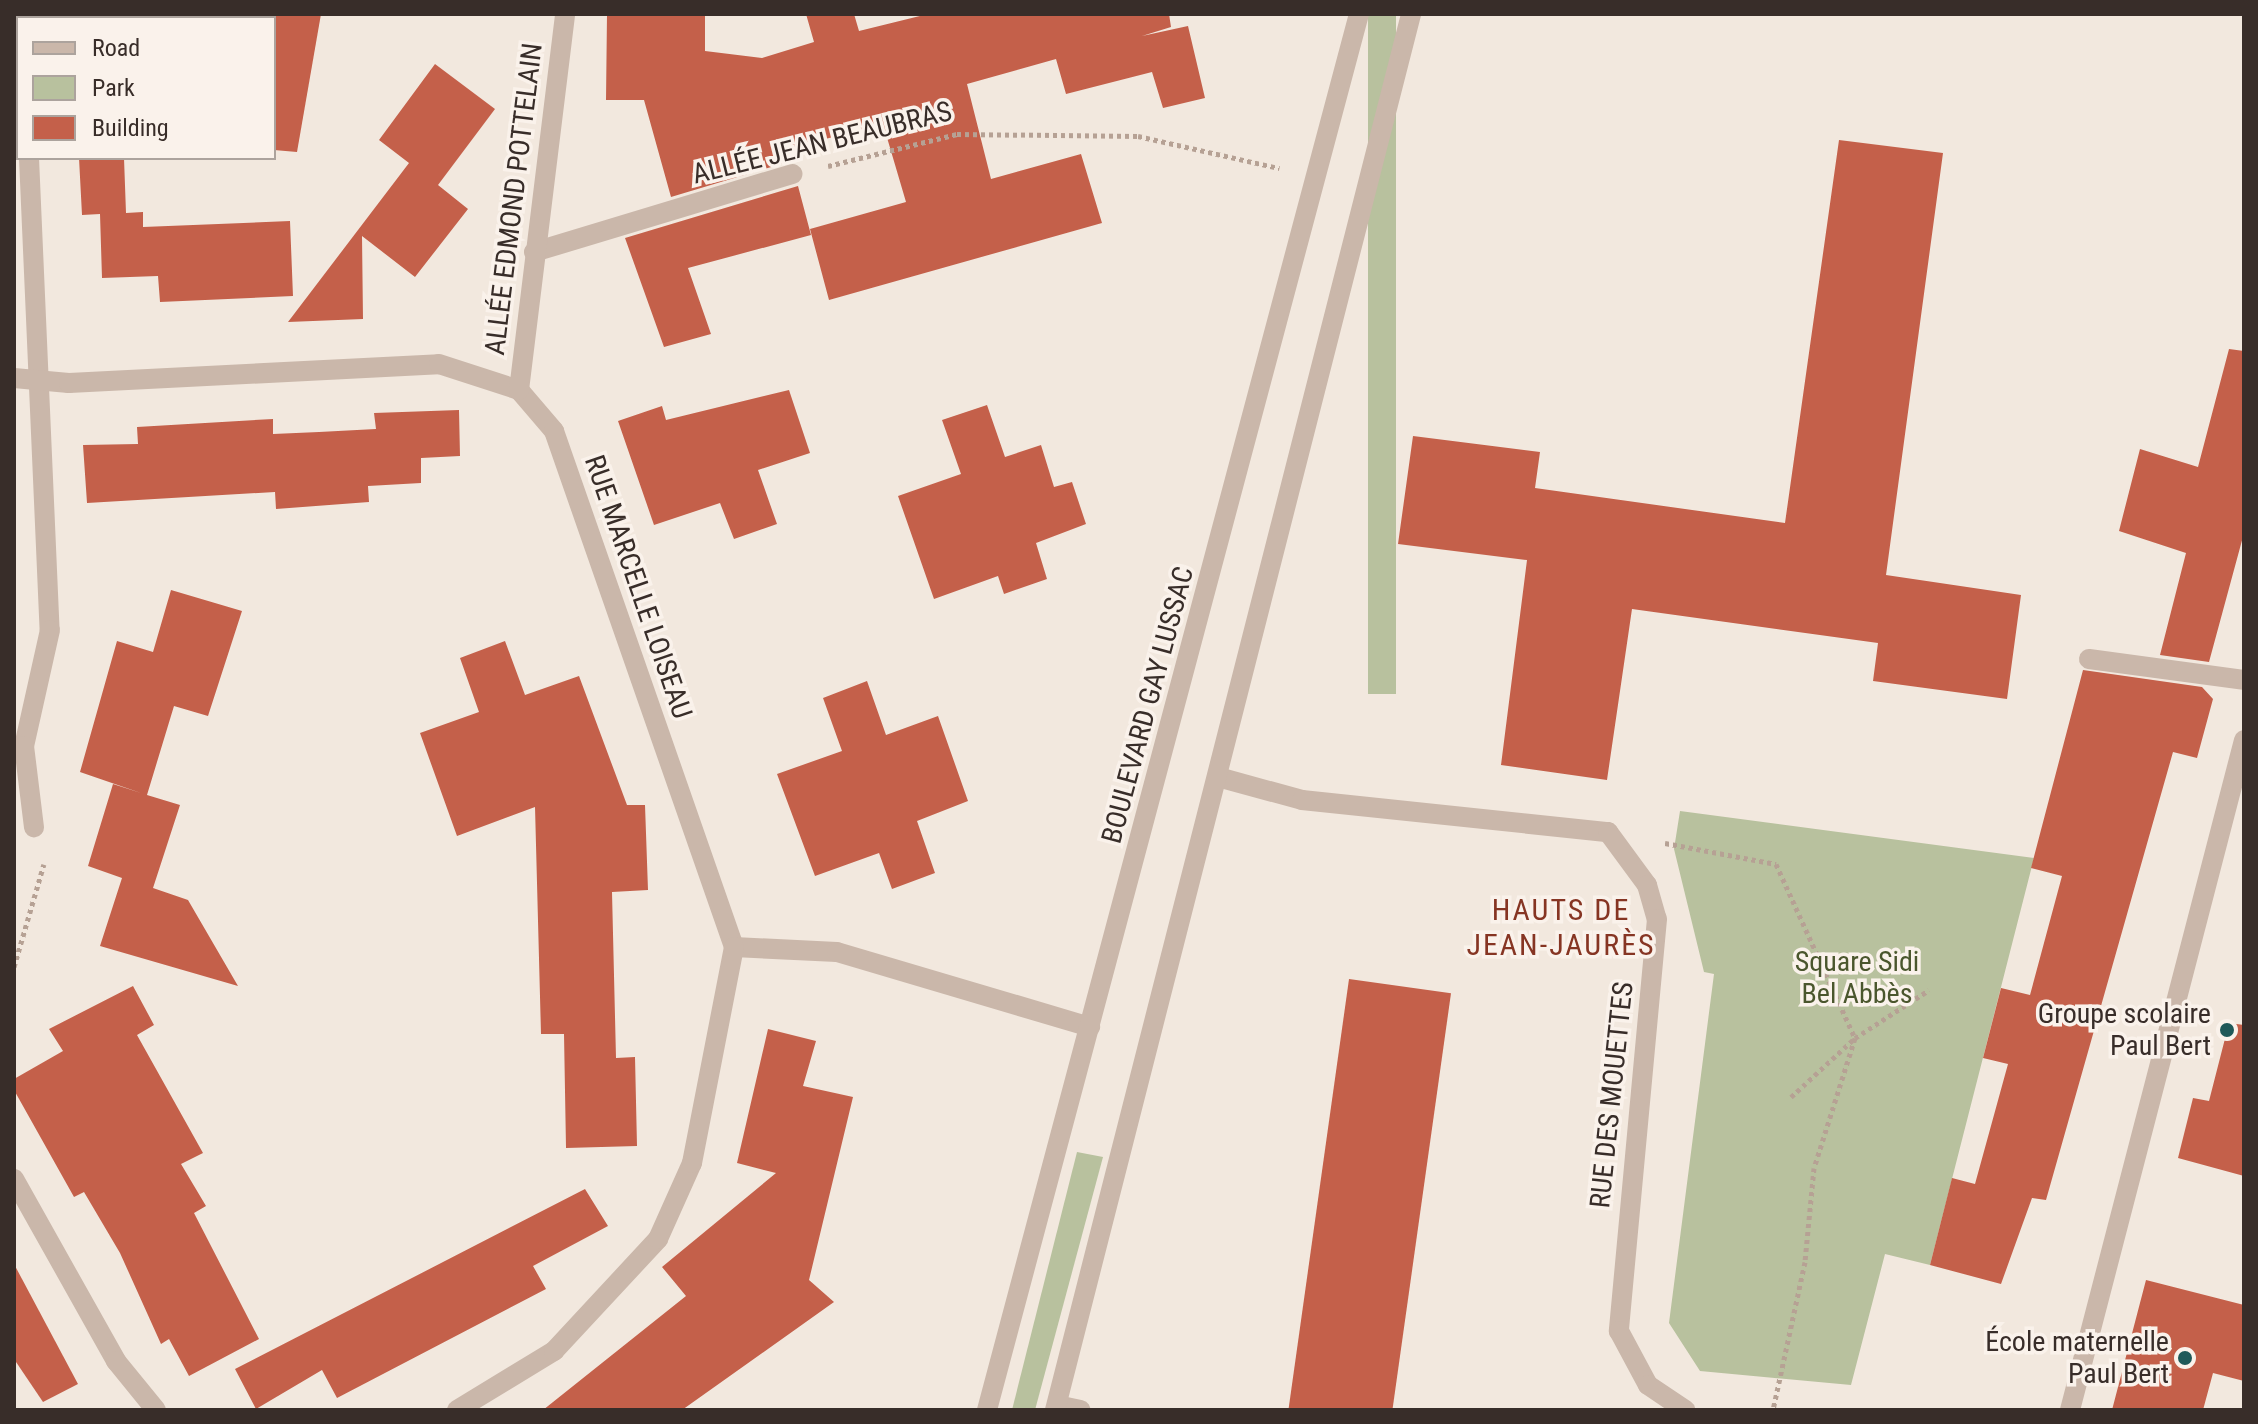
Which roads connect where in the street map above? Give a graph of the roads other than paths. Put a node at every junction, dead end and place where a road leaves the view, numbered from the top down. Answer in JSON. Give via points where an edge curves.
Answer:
{"nodes":[{"id":1,"x":565,"y":14,"type":"edge"},
{"id":2,"x":1359,"y":14,"type":"edge"},
{"id":3,"x":1411,"y":14,"type":"edge"},
{"id":4,"x":29,"y":160,"type":"edge"},
{"id":5,"x":793,"y":174,"type":"road end"},
{"id":6,"x":534,"y":252,"type":"junction"},
{"id":7,"x":24,"y":380,"type":"edge"},
{"id":8,"x":519,"y":390,"type":"junction"},
{"id":9,"x":2089,"y":659,"type":"dead end"},
{"id":10,"x":2244,"y":680,"type":"edge"},
{"id":11,"x":2244,"y":740,"type":"edge"},
{"id":12,"x":1218,"y":777,"type":"junction"},
{"id":13,"x":34,"y":827,"type":"road end"},
{"id":14,"x":734,"y":947,"type":"junction"},
{"id":15,"x":1090,"y":1027,"type":"junction"},
{"id":16,"x":14,"y":1179,"type":"edge"},
{"id":17,"x":1056,"y":1408,"type":"edge"},
{"id":18,"x":156,"y":1410,"type":"edge"},
{"id":19,"x":457,"y":1410,"type":"edge"},
{"id":20,"x":987,"y":1410,"type":"edge"},
{"id":21,"x":1080,"y":1410,"type":"edge"},
{"id":22,"x":1685,"y":1410,"type":"edge"},
{"id":23,"x":2070,"y":1410,"type":"edge"}],
"edges":[{"from":1,"to":6,"type":"street","name":"ALLÉE EDMOND POTTELAIN"},
{"from":2,"to":15,"type":"street","name":"BOULEVARD GAY LUSSAC"},
{"from":3,"to":12,"type":"street"},
{"from":4,"to":7,"type":"street"},
{"from":5,"to":6,"type":"street","name":"ALLÉE JEAN BEAUBRAS"},
{"from":6,"to":8,"type":"street","name":"ALLÉE EDMOND POTTELAIN"},
{"from":7,"to":8,"type":"street","via":[[439,364]]},
{"from":7,"to":13,"type":"street","via":[[50,630],[24,746]]},
{"from":8,"to":14,"type":"street","name":"RUE MARCELLE LOISEAU","via":[[554,431]]},
{"from":9,"to":10,"type":"street"},
{"from":11,"to":23,"type":"street"},
{"from":12,"to":17,"type":"street"},
{"from":12,"to":22,"type":"street","name":"RUE DES MOUETTES","via":[[1302,800],[1608,832],[1647,885],[1657,919],[1619,1331],[1648,1385]]},
{"from":14,"to":15,"type":"street","via":[[837,952]]},
{"from":14,"to":19,"type":"street","via":[[692,1163],[658,1239],[554,1351]]},
{"from":15,"to":20,"type":"street","name":"BOULEVARD GAY LUSSAC"},
{"from":16,"to":18,"type":"street","via":[[116,1361]]},
{"from":17,"to":21,"type":"street"}]}
